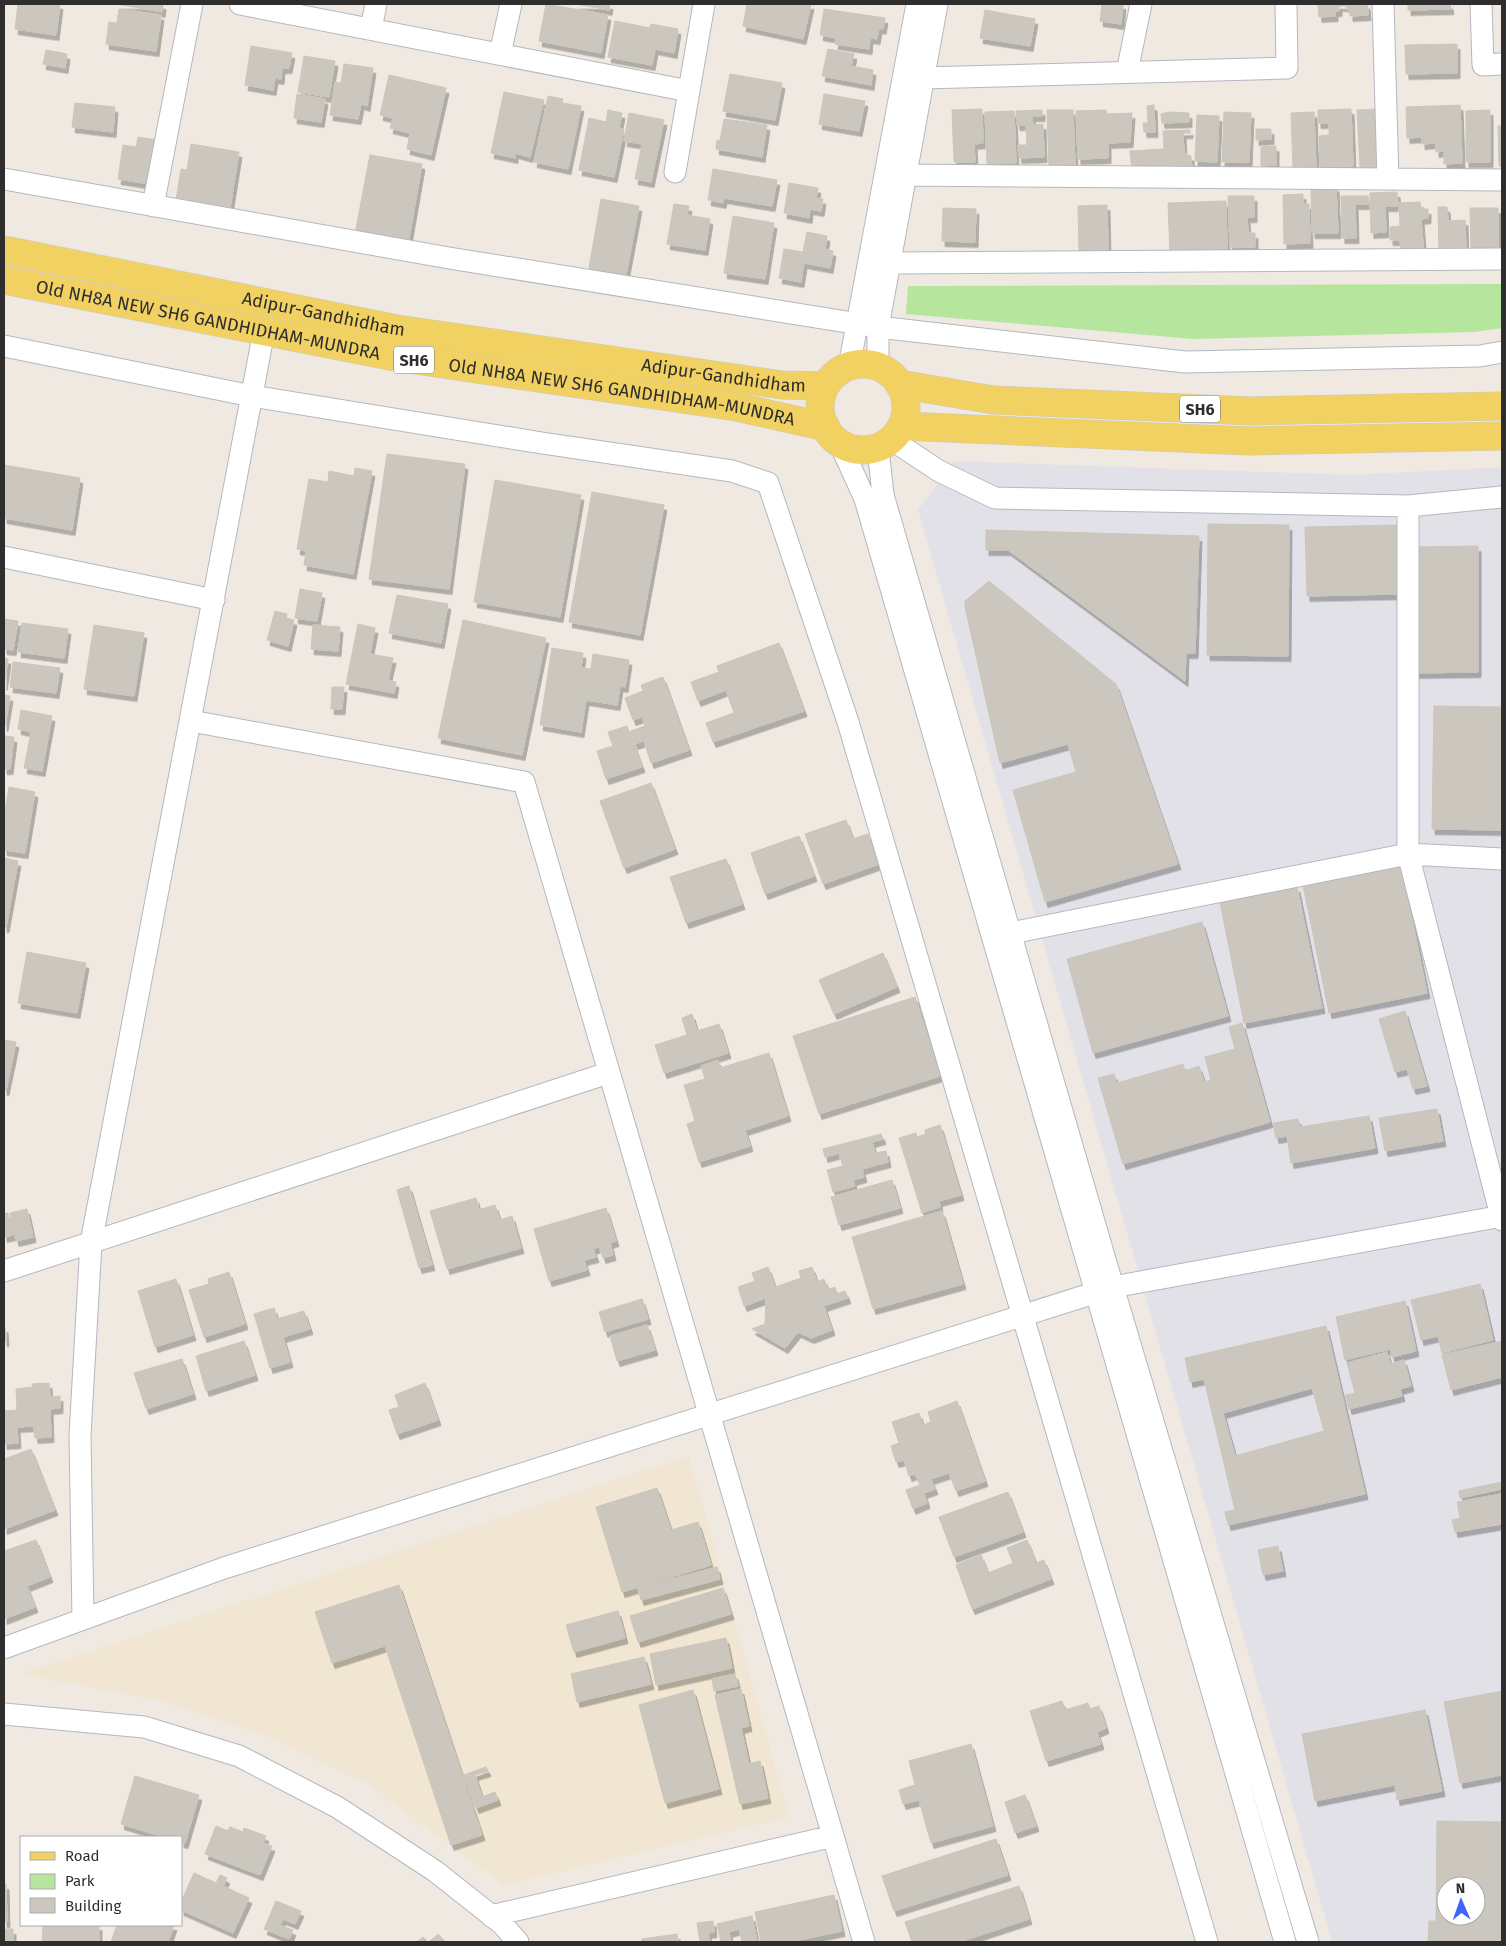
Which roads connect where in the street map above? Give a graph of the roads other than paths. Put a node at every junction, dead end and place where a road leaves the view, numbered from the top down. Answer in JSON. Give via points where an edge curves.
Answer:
{"nodes":[{"id":1,"x":192,"y":4,"type":"edge"},
{"id":2,"x":240,"y":4,"type":"edge"},
{"id":3,"x":376,"y":4,"type":"edge"},
{"id":4,"x":511,"y":4,"type":"edge"},
{"id":5,"x":704,"y":4,"type":"edge"},
{"id":6,"x":917,"y":4,"type":"edge"},
{"id":7,"x":937,"y":4,"type":"edge"},
{"id":8,"x":1141,"y":4,"type":"edge"},
{"id":9,"x":1286,"y":4,"type":"edge"},
{"id":10,"x":1383,"y":4,"type":"edge"},
{"id":11,"x":1481,"y":4,"type":"edge"},
{"id":12,"x":371,"y":29,"type":"junction"},
{"id":13,"x":500,"y":54,"type":"junction"},
{"id":14,"x":1502,"y":64,"type":"edge"},
{"id":15,"x":1127,"y":72,"type":"junction"},
{"id":16,"x":923,"y":78,"type":"junction"},
{"id":17,"x":689,"y":91,"type":"junction"},
{"id":18,"x":675,"y":172,"type":"dead end"},
{"id":19,"x":905,"y":175,"type":"junction"},
{"id":20,"x":4,"y":179,"type":"edge"},
{"id":21,"x":1388,"y":179,"type":"junction"},
{"id":22,"x":1502,"y":180,"type":"edge"},
{"id":23,"x":153,"y":206,"type":"junction"},
{"id":24,"x":4,"y":250,"type":"edge"},
{"id":25,"x":1502,"y":259,"type":"edge"},
{"id":26,"x":890,"y":263,"type":"junction"},
{"id":27,"x":4,"y":280,"type":"edge"},
{"id":28,"x":857,"y":323,"type":"junction"},
{"id":29,"x":878,"y":327,"type":"junction"},
{"id":30,"x":264,"y":331,"type":"junction"},
{"id":31,"x":4,"y":346,"type":"edge"},
{"id":32,"x":1502,"y":352,"type":"edge"},
{"id":33,"x":848,"y":367,"type":"junction"},
{"id":34,"x":878,"y":367,"type":"junction"},
{"id":35,"x":899,"y":384,"type":"junction"},
{"id":36,"x":825,"y":386,"type":"junction"},
{"id":37,"x":252,"y":396,"type":"junction"},
{"id":38,"x":1502,"y":406,"type":"edge"},
{"id":39,"x":833,"y":436,"type":"junction"},
{"id":40,"x":1502,"y":436,"type":"edge"},
{"id":41,"x":891,"y":438,"type":"junction"},
{"id":42,"x":1502,"y":497,"type":"edge"},
{"id":43,"x":1408,"y":506,"type":"junction"},
{"id":44,"x":4,"y":557,"type":"edge"},
{"id":45,"x":214,"y":600,"type":"junction"},
{"id":46,"x":191,"y":721,"type":"junction"},
{"id":47,"x":1408,"y":854,"type":"junction"},
{"id":48,"x":1502,"y":859,"type":"edge"},
{"id":49,"x":1011,"y":934,"type":"junction"},
{"id":50,"x":608,"y":1073,"type":"junction"},
{"id":51,"x":1502,"y":1218,"type":"edge"},
{"id":52,"x":91,"y":1243,"type":"junction"},
{"id":53,"x":4,"y":1271,"type":"edge"},
{"id":54,"x":1105,"y":1289,"type":"junction"},
{"id":55,"x":1021,"y":1316,"type":"junction"},
{"id":56,"x":711,"y":1414,"type":"junction"},
{"id":57,"x":83,"y":1619,"type":"junction"},
{"id":58,"x":4,"y":1648,"type":"edge"},
{"id":59,"x":4,"y":1714,"type":"edge"},
{"id":60,"x":833,"y":1836,"type":"junction"},
{"id":61,"x":491,"y":1916,"type":"junction"},
{"id":62,"x":518,"y":1942,"type":"edge"},
{"id":63,"x":864,"y":1942,"type":"edge"},
{"id":64,"x":1207,"y":1942,"type":"edge"},
{"id":65,"x":1286,"y":1942,"type":"edge"},
{"id":66,"x":1308,"y":1942,"type":"edge"}],
"edges":[{"from":1,"to":23,"type":"street"},
{"from":2,"to":12,"type":"street"},
{"from":3,"to":12,"type":"street"},
{"from":4,"to":13,"type":"street"},
{"from":5,"to":17,"type":"street"},
{"from":6,"to":28,"type":"street"},
{"from":7,"to":16,"type":"street"},
{"from":8,"to":15,"type":"street"},
{"from":9,"to":15,"type":"street","via":[[1287,68]]},
{"from":10,"to":21,"type":"street"},
{"from":11,"to":14,"type":"street","via":[[1483,65]]},
{"from":12,"to":13,"type":"street"},
{"from":13,"to":17,"type":"street"},
{"from":15,"to":16,"type":"street"},
{"from":16,"to":19,"type":"street"},
{"from":17,"to":18,"type":"street"},
{"from":19,"to":21,"type":"street"},
{"from":19,"to":26,"type":"street"},
{"from":20,"to":23,"type":"street"},
{"from":21,"to":22,"type":"street"},
{"from":23,"to":28,"type":"street","via":[[459,260]]},
{"from":24,"to":36,"type":"main road","name":"Adipur-Gandhidham","number":"SH6","via":[[397,329],[772,384]]},
{"from":25,"to":26,"type":"street"},
{"from":26,"to":29,"type":"street"},
{"from":27,"to":30,"type":"main road","name":"Old NH8A NEW SH6 GANDHIDHAM-MUNDRA","number":"SH6"},
{"from":28,"to":29,"type":"street"},
{"from":28,"to":33,"type":"street"},
{"from":29,"to":32,"type":"street","via":[[1185,362],[1480,356]]},
{"from":29,"to":34,"type":"street"},
{"from":30,"to":37,"type":"street"},
{"from":30,"to":39,"type":"main road","name":"Old NH8A NEW SH6 GANDHIDHAM-MUNDRA","number":"SH6","via":[[395,357],[737,407]]},
{"from":31,"to":37,"type":"street"},
{"from":33,"to":34,"type":"main road","via":[[867,364]]},
{"from":33,"to":36,"type":"main road","via":[[835,374]]},
{"from":34,"to":35,"type":"main road","number":"SH6"},
{"from":35,"to":38,"type":"main road","number":"SH6","via":[[993,400],[1250,411]]},
{"from":35,"to":41,"type":"main road","via":[[905,395],[907,411]]},
{"from":36,"to":39,"type":"main road","via":[[820,404],[821,419]]},
{"from":37,"to":45,"type":"street"},
{"from":37,"to":55,"type":"street","via":[[542,444],[732,471],[768,483],[848,722]]},
{"from":39,"to":41,"type":"main road","number":"SH6","via":[[860,451]]},
{"from":39,"to":54,"type":"street","via":[[868,508]]},
{"from":40,"to":41,"type":"main road","number":"SH6","via":[[1249,441]]},
{"from":41,"to":43,"type":"street","via":[[939,471],[995,498]]},
{"from":41,"to":49,"type":"street","via":[[883,496]]},
{"from":42,"to":43,"type":"street"},
{"from":43,"to":47,"type":"street"},
{"from":44,"to":45,"type":"street"},
{"from":45,"to":46,"type":"street"},
{"from":46,"to":50,"type":"street","via":[[524,782]]},
{"from":46,"to":52,"type":"street"},
{"from":47,"to":48,"type":"street"},
{"from":47,"to":49,"type":"street"},
{"from":47,"to":51,"type":"street"},
{"from":49,"to":54,"type":"street"},
{"from":50,"to":52,"type":"street"},
{"from":50,"to":56,"type":"street"},
{"from":51,"to":54,"type":"street"},
{"from":52,"to":53,"type":"street"},
{"from":52,"to":57,"type":"street","via":[[80,1435]]},
{"from":54,"to":55,"type":"street"},
{"from":54,"to":65,"type":"street"},
{"from":54,"to":66,"type":"street"},
{"from":55,"to":56,"type":"street"},
{"from":55,"to":64,"type":"street"},
{"from":56,"to":57,"type":"street","via":[[224,1568]]},
{"from":56,"to":60,"type":"street"},
{"from":57,"to":58,"type":"street"},
{"from":59,"to":61,"type":"street","via":[[144,1726],[239,1756],[337,1807],[434,1871]]},
{"from":60,"to":61,"type":"street"},
{"from":60,"to":63,"type":"street"},
{"from":61,"to":62,"type":"street"}]}
